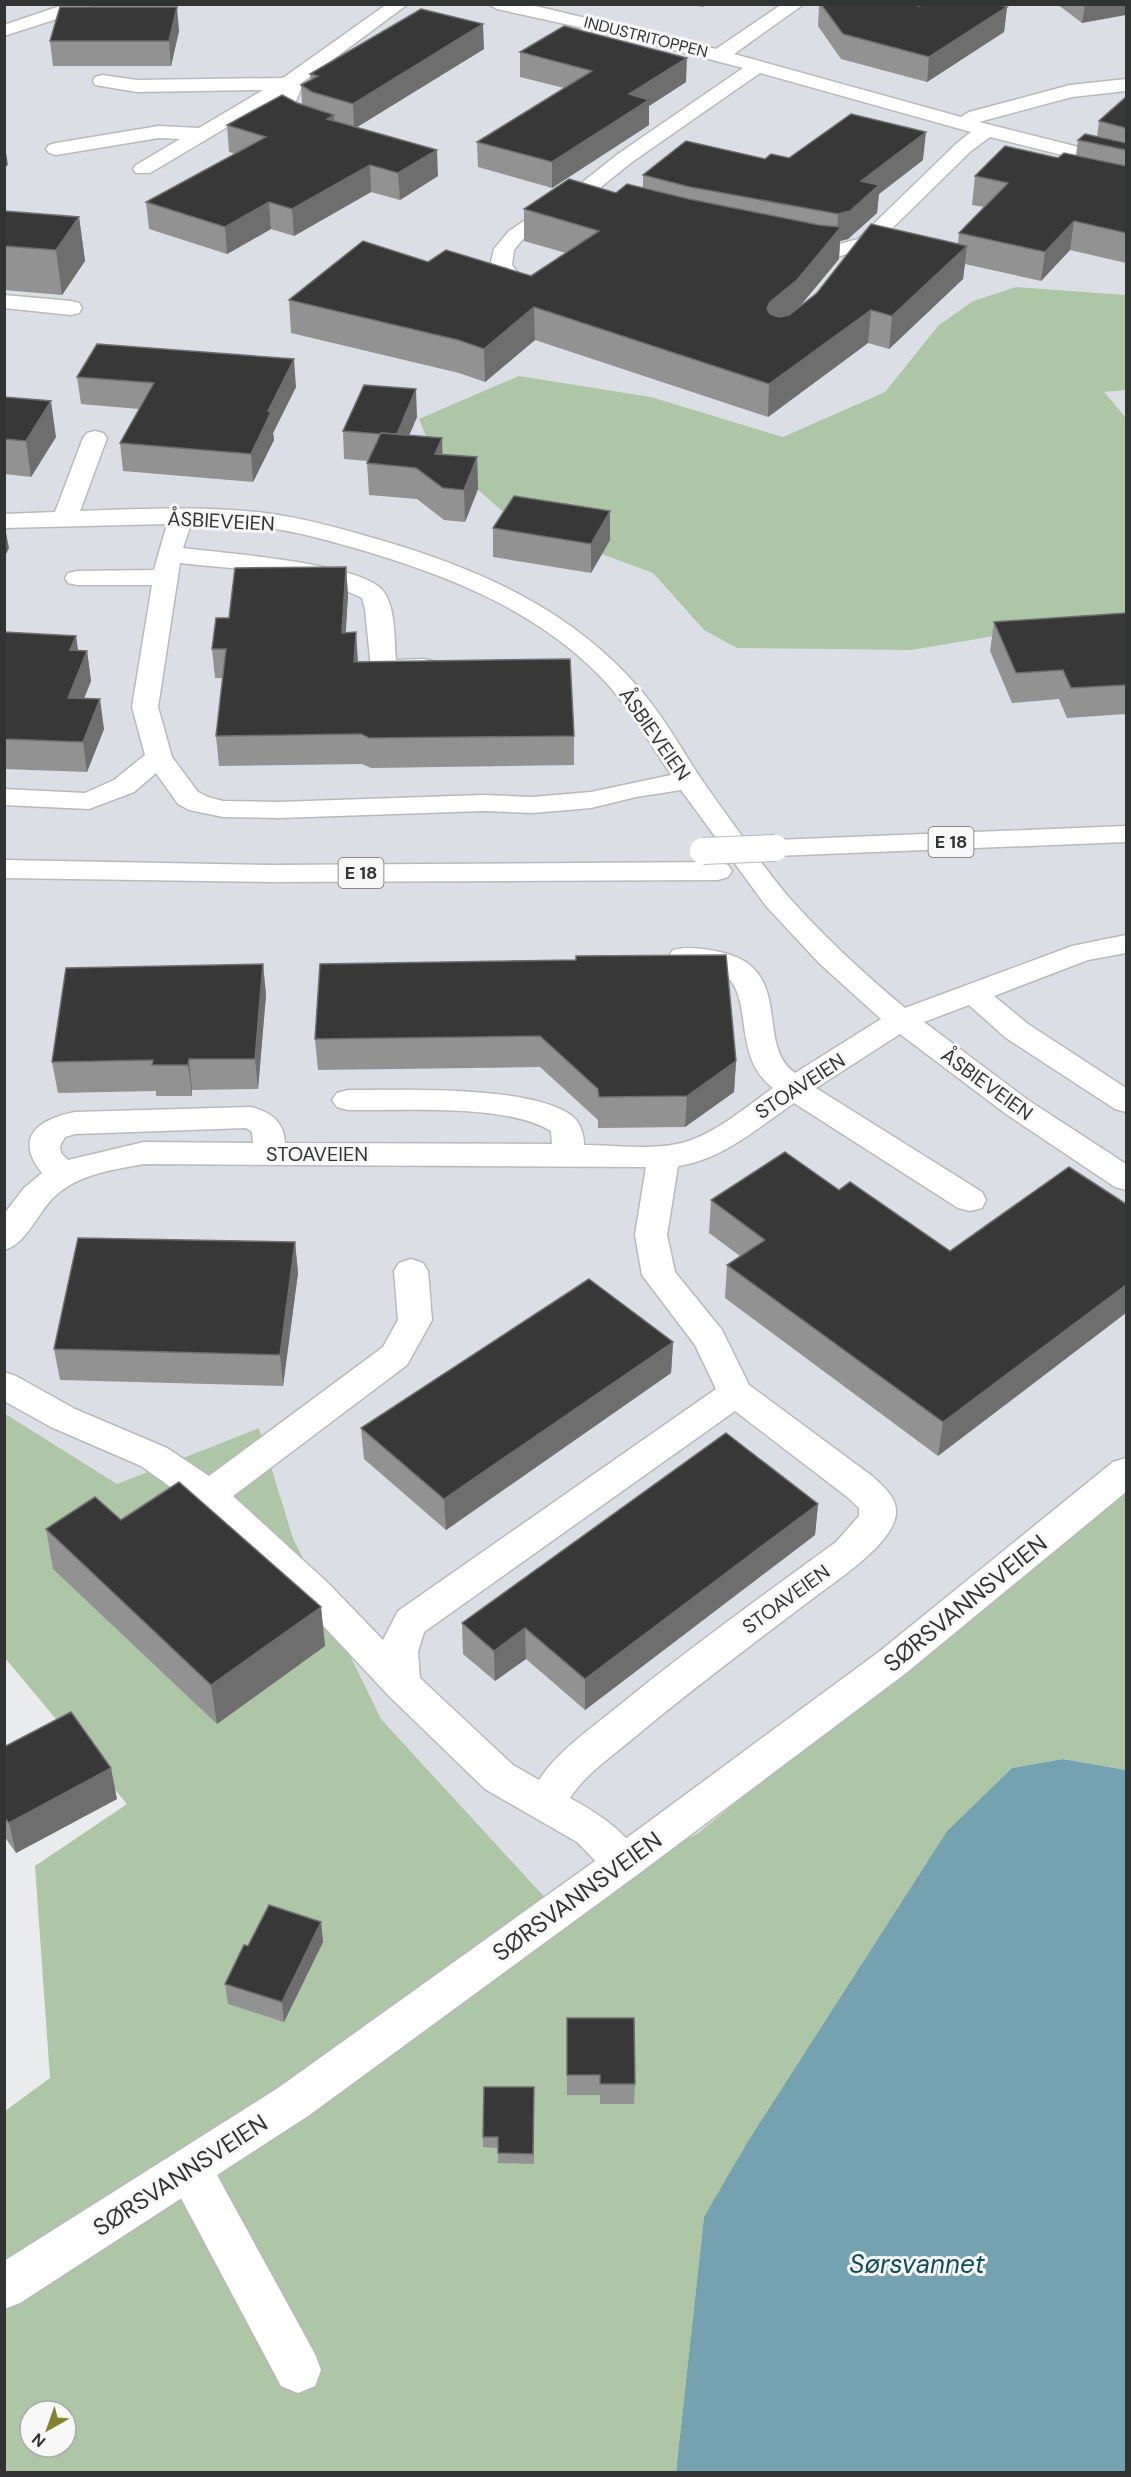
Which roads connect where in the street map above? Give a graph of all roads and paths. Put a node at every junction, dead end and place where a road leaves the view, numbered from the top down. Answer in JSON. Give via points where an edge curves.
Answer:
{"nodes":[{"id":1,"x":18,"y":4,"type":"edge"},
{"id":2,"x":85,"y":4,"type":"edge"},
{"id":3,"x":497,"y":4,"type":"edge"},
{"id":4,"x":795,"y":4,"type":"edge"},
{"id":5,"x":395,"y":7,"type":"edge"},
{"id":6,"x":361,"y":8,"type":"dead end"},
{"id":7,"x":45,"y":18,"type":"junction"},
{"id":8,"x":4,"y":31,"type":"edge"},
{"id":9,"x":720,"y":55,"type":"junction"},
{"id":10,"x":759,"y":66,"type":"junction"},
{"id":11,"x":102,"y":81,"type":"dead end"},
{"id":12,"x":286,"y":84,"type":"junction"},
{"id":13,"x":1126,"y":85,"type":"edge"},
{"id":14,"x":926,"y":113,"type":"junction"},
{"id":15,"x":964,"y":124,"type":"junction"},
{"id":16,"x":904,"y":128,"type":"edge"},
{"id":17,"x":326,"y":130,"type":"edge"},
{"id":18,"x":987,"y":130,"type":"junction"},
{"id":19,"x":193,"y":139,"type":"junction"},
{"id":20,"x":56,"y":149,"type":"dead end"},
{"id":21,"x":1126,"y":165,"type":"edge"},
{"id":22,"x":142,"y":169,"type":"dead end"},
{"id":23,"x":591,"y":185,"type":"junction"},
{"id":24,"x":648,"y":213,"type":"edge"},
{"id":25,"x":782,"y":242,"type":"edge"},
{"id":26,"x":865,"y":244,"type":"junction"},
{"id":27,"x":843,"y":272,"type":"edge"},
{"id":28,"x":511,"y":278,"type":"edge"},
{"id":29,"x":4,"y":301,"type":"edge"},
{"id":30,"x":71,"y":308,"type":"dead end"},
{"id":31,"x":95,"y":438,"type":"dead end"},
{"id":32,"x":181,"y":517,"type":"junction"},
{"id":33,"x":65,"y":519,"type":"junction"},
{"id":34,"x":4,"y":521,"type":"edge"},
{"id":35,"x":168,"y":565,"type":"junction"},
{"id":36,"x":77,"y":578,"type":"dead end"},
{"id":37,"x":443,"y":667,"type":"edge"},
{"id":38,"x":568,"y":669,"type":"edge"},
{"id":39,"x":612,"y":674,"type":"junction"},
{"id":40,"x":159,"y":757,"type":"junction"},
{"id":41,"x":688,"y":781,"type":"junction"},
{"id":42,"x":4,"y":797,"type":"edge"},
{"id":43,"x":1126,"y":834,"type":"edge"},
{"id":44,"x":4,"y":848,"type":"edge"},
{"id":45,"x":1126,"y":854,"type":"edge"},
{"id":46,"x":782,"y":858,"type":"junction"},
{"id":47,"x":710,"y":861,"type":"junction"},
{"id":48,"x":4,"y":868,"type":"edge"},
{"id":49,"x":1126,"y":944,"type":"edge"},
{"id":50,"x":651,"y":956,"type":"edge"},
{"id":51,"x":973,"y":993,"type":"junction"},
{"id":52,"x":901,"y":1020,"type":"junction"},
{"id":53,"x":794,"y":1088,"type":"junction"},
{"id":54,"x":348,"y":1100,"type":"dead end"},
{"id":55,"x":1126,"y":1102,"type":"edge"},
{"id":56,"x":269,"y":1154,"type":"junction"},
{"id":57,"x":568,"y":1155,"type":"junction"},
{"id":58,"x":1092,"y":1155,"type":"junction"},
{"id":59,"x":662,"y":1157,"type":"junction"},
{"id":60,"x":1126,"y":1169,"type":"edge"},
{"id":61,"x":64,"y":1174,"type":"junction"},
{"id":62,"x":1126,"y":1179,"type":"edge"},
{"id":63,"x":970,"y":1200,"type":"dead end"},
{"id":64,"x":4,"y":1239,"type":"edge"},
{"id":65,"x":411,"y":1271,"type":"dead end"},
{"id":66,"x":4,"y":1385,"type":"edge"},
{"id":67,"x":735,"y":1393,"type":"junction"},
{"id":68,"x":1126,"y":1472,"type":"edge"},
{"id":69,"x":209,"y":1495,"type":"junction"},
{"id":70,"x":403,"y":1685,"type":"junction"},
{"id":71,"x":545,"y":1804,"type":"junction"},
{"id":72,"x":623,"y":1863,"type":"junction"},
{"id":73,"x":190,"y":2170,"type":"junction"},
{"id":74,"x":4,"y":2287,"type":"edge"},
{"id":75,"x":298,"y":2370,"type":"dead end"}],
"edges":[{"from":1,"to":7,"type":"main road"},
{"from":2,"to":7,"type":"main road"},
{"from":3,"to":9,"type":"main road","name":"INDUSTRITOPPEN"},
{"from":4,"to":9,"type":"main road"},
{"from":5,"to":6,"type":"main road"},
{"from":5,"to":12,"type":"main road"},
{"from":7,"to":8,"type":"main road"},
{"from":9,"to":10,"type":"main road","name":"INDUSTRITOPPEN"},
{"from":10,"to":14,"type":"main road","name":"INDUSTRITOPPEN"},
{"from":10,"to":23,"type":"main road"},
{"from":11,"to":12,"type":"main road","via":[[137,86]]},
{"from":12,"to":17,"type":"main road","via":[[292,86],[285,104],[290,114]]},
{"from":12,"to":19,"type":"main road"},
{"from":13,"to":15,"type":"main road","via":[[1070,91],[976,116]]},
{"from":14,"to":15,"type":"main road","name":"INDUSTRITOPPEN"},
{"from":14,"to":16,"type":"main road"},
{"from":15,"to":18,"type":"main road","name":"INDUSTRITOPPEN"},
{"from":18,"to":21,"type":"main road","name":"INDUSTRITOPPEN"},
{"from":18,"to":26,"type":"main road","via":[[964,147]]},
{"from":19,"to":20,"type":"main road","via":[[159,132]]},
{"from":19,"to":22,"type":"main road"},
{"from":23,"to":24,"type":"main road","via":[[593,195],[604,201]]},
{"from":23,"to":28,"type":"main road","via":[[516,235],[504,249],[501,266]]},
{"from":25,"to":26,"type":"main road","via":[[836,251]]},
{"from":26,"to":27,"type":"main road"},
{"from":29,"to":30,"type":"main road"},
{"from":31,"to":33,"type":"main road"},
{"from":32,"to":33,"type":"main road","name":"ÅSBIEVEIEN"},
{"from":32,"to":35,"type":"main road"},
{"from":32,"to":39,"type":"main road","name":"ÅSBIEVEIEN","via":[[258,520],[325,532],[436,565],[526,606],[563,630]]},
{"from":33,"to":34,"type":"main road","name":"ÅSBIEVEIEN"},
{"from":35,"to":36,"type":"main road"},
{"from":35,"to":37,"type":"main road","via":[[300,570],[346,580],[373,594],[384,668]]},
{"from":35,"to":40,"type":"main road","via":[[145,707]]},
{"from":38,"to":39,"type":"main road"},
{"from":39,"to":41,"type":"main road","name":"ÅSBIEVEIEN","via":[[634,698]]},
{"from":40,"to":41,"type":"main road","via":[[188,798],[223,809],[532,805],[591,800]]},
{"from":40,"to":42,"type":"main road","via":[[124,786],[89,801]]},
{"from":41,"to":52,"type":"main road","name":"ÅSBIEVEIEN","via":[[776,899],[831,957]]},
{"from":43,"to":46,"type":"main road","number":"E 18"},
{"from":44,"to":47,"type":"main road","number":"E 18"},
{"from":45,"to":46,"type":"main road","number":"E 18"},
{"from":46,"to":47,"type":"main road","number":"E 18"},
{"from":47,"to":48,"type":"main road","number":"E 18","via":[[403,874]]},
{"from":49,"to":51,"type":"main road","name":"STOAVEIEN","via":[[1082,952]]},
{"from":50,"to":53,"type":"main road","via":[[697,957],[725,963],[749,980],[770,1068]]},
{"from":51,"to":52,"type":"main road","name":"STOAVEIEN"},
{"from":51,"to":55,"type":"main road","via":[[1017,1031]]},
{"from":52,"to":53,"type":"main road","name":"STOAVEIEN"},
{"from":52,"to":58,"type":"main road","name":"ÅSBIEVEIEN","via":[[1020,1109]]},
{"from":53,"to":59,"type":"main road","name":"STOAVEIEN","via":[[722,1138],[685,1154]]},
{"from":53,"to":63,"type":"main road"},
{"from":54,"to":57,"type":"main road","via":[[493,1104],[544,1112],[561,1122],[568,1132]]},
{"from":56,"to":57,"type":"main road","name":"STOAVEIEN"},
{"from":56,"to":61,"type":"main road","name":"STOAVEIEN","via":[[144,1153]]},
{"from":56,"to":61,"type":"main road","via":[[269,1132],[265,1124],[251,1117],[75,1123],[61,1125],[49,1133],[44,1147],[49,1160]]},
{"from":57,"to":59,"type":"main road","name":"STOAVEIEN"},
{"from":58,"to":60,"type":"main road","name":"ÅSBIEVEIEN"},
{"from":58,"to":62,"type":"main road","name":"ÅSBIEVEIEN"},
{"from":59,"to":67,"type":"main road","name":"STOAVEIEN","via":[[651,1235],[660,1275],[710,1339]]},
{"from":61,"to":64,"type":"main road","name":"STOAVEIEN","via":[[32,1200]]},
{"from":65,"to":69,"type":"main road","via":[[415,1320],[395,1356]]},
{"from":66,"to":69,"type":"main road","via":[[63,1418],[154,1457]]},
{"from":67,"to":70,"type":"main road","via":[[411,1622],[400,1641],[397,1662]]},
{"from":67,"to":71,"type":"main road","name":"STOAVEIEN","via":[[860,1486],[877,1503],[877,1520],[849,1552],[678,1679],[585,1756],[561,1779]]},
{"from":68,"to":72,"type":"main road","name":"SØRSVANNSVEIEN","via":[[893,1662]]},
{"from":69,"to":70,"type":"main road","via":[[315,1593]]},
{"from":70,"to":71,"type":"main road","via":[[499,1777]]},
{"from":71,"to":72,"type":"main road","via":[[591,1830]]},
{"from":72,"to":73,"type":"main road","name":"SØRSVANNSVEIEN","via":[[293,2102]]},
{"from":73,"to":74,"type":"main road","name":"SØRSVANNSVEIEN"},
{"from":73,"to":75,"type":"main road"}]}
